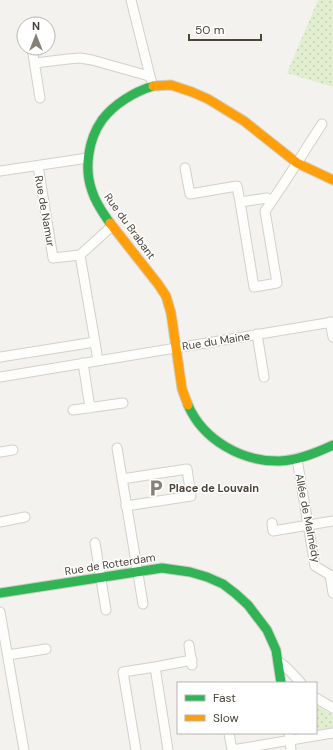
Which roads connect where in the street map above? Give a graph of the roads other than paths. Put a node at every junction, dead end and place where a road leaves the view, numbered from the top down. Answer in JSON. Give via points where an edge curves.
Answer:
{"nodes":[{"id":1,"x":131,"y":0,"type":"edge"},
{"id":2,"x":34,"y":56,"type":"edge"},
{"id":3,"x":35,"y":63,"type":"junction"},
{"id":4,"x":149,"y":76,"type":"junction"},
{"id":5,"x":152,"y":86,"type":"junction"},
{"id":6,"x":40,"y":98,"type":"dead end"},
{"id":7,"x":322,"y":124,"type":"dead end"},
{"id":8,"x":88,"y":158,"type":"junction"},
{"id":9,"x":297,"y":163,"type":"junction"},
{"id":10,"x":38,"y":166,"type":"junction"},
{"id":11,"x":185,"y":168,"type":"dead end"},
{"id":12,"x":0,"y":172,"type":"edge"},
{"id":13,"x":333,"y":180,"type":"edge"},
{"id":14,"x":240,"y":202,"type":"junction"},
{"id":15,"x":271,"y":202,"type":"junction"},
{"id":16,"x":112,"y":226,"type":"junction"},
{"id":17,"x":80,"y":255,"type":"junction"},
{"id":18,"x":332,"y":322,"type":"edge"},
{"id":19,"x":257,"y":334,"type":"junction"},
{"id":20,"x":333,"y":337,"type":"edge"},
{"id":21,"x":95,"y":342,"type":"junction"},
{"id":22,"x":176,"y":348,"type":"junction"},
{"id":23,"x":0,"y":357,"type":"edge"},
{"id":24,"x":98,"y":360,"type":"junction"},
{"id":25,"x":83,"y":363,"type":"junction"},
{"id":26,"x":264,"y":376,"type":"dead end"},
{"id":27,"x":0,"y":377,"type":"edge"},
{"id":28,"x":123,"y":403,"type":"dead end"},
{"id":29,"x":90,"y":408,"type":"junction"},
{"id":30,"x":73,"y":410,"type":"dead end"},
{"id":31,"x":333,"y":445,"type":"edge"},
{"id":32,"x":117,"y":448,"type":"dead end"},
{"id":33,"x":13,"y":450,"type":"dead end"},
{"id":34,"x":0,"y":452,"type":"edge"},
{"id":35,"x":297,"y":459,"type":"junction"},
{"id":36,"x":122,"y":479,"type":"junction"},
{"id":37,"x":126,"y":506,"type":"junction"},
{"id":38,"x":25,"y":517,"type":"dead end"},
{"id":39,"x":333,"y":521,"type":"edge"},
{"id":40,"x":0,"y":522,"type":"edge"},
{"id":41,"x":272,"y":523,"type":"dead end"},
{"id":42,"x":307,"y":525,"type":"junction"},
{"id":43,"x":95,"y":543,"type":"dead end"},
{"id":44,"x":137,"y":572,"type":"junction"},
{"id":45,"x":101,"y":578,"type":"junction"},
{"id":46,"x":0,"y":593,"type":"edge"},
{"id":47,"x":333,"y":593,"type":"edge"},
{"id":48,"x":143,"y":604,"type":"dead end"},
{"id":49,"x":106,"y":610,"type":"dead end"},
{"id":50,"x":0,"y":612,"type":"edge"},
{"id":51,"x":189,"y":645,"type":"dead end"},
{"id":52,"x":46,"y":649,"type":"dead end"},
{"id":53,"x":8,"y":655,"type":"junction"},
{"id":54,"x":278,"y":661,"type":"junction"},
{"id":55,"x":155,"y":666,"type":"junction"},
{"id":56,"x":281,"y":682,"type":"edge"},
{"id":57,"x":300,"y":682,"type":"edge"},
{"id":58,"x":317,"y":699,"type":"edge"},
{"id":59,"x":333,"y":708,"type":"edge"},
{"id":60,"x":229,"y":734,"type":"edge"},
{"id":61,"x":333,"y":734,"type":"edge"},
{"id":62,"x":289,"y":737,"type":"edge"},
{"id":63,"x":24,"y":750,"type":"edge"},
{"id":64,"x":136,"y":750,"type":"edge"},
{"id":65,"x":168,"y":750,"type":"edge"},
{"id":66,"x":232,"y":750,"type":"edge"},
{"id":67,"x":291,"y":750,"type":"edge"}],
"edges":[{"from":1,"to":4,"type":"street"},
{"from":2,"to":3,"type":"street"},
{"from":3,"to":4,"type":"street","via":[[80,58]]},
{"from":3,"to":6,"type":"street"},
{"from":4,"to":5,"type":"street"},
{"from":5,"to":8,"type":"street","name":"Rue du Brabant","via":[[115,106],[102,120],[93,137]]},
{"from":5,"to":9,"type":"street","name":"Rue du Brabant","via":[[171,85],[208,99],[244,121]]},
{"from":7,"to":9,"type":"street"},
{"from":8,"to":10,"type":"street"},
{"from":8,"to":16,"type":"street","name":"Rue du Brabant","via":[[91,190]]},
{"from":9,"to":13,"type":"street","name":"Rue du Brabant"},
{"from":9,"to":15,"type":"street"},
{"from":10,"to":12,"type":"street"},
{"from":10,"to":17,"type":"street","name":"Rue de Namur","via":[[53,258]]},
{"from":11,"to":14,"type":"street","via":[[190,194],[237,186]]},
{"from":14,"to":15,"type":"street","via":[[267,198]]},
{"from":14,"to":15,"type":"street","via":[[254,287],[277,283],[265,211]]},
{"from":16,"to":17,"type":"street"},
{"from":16,"to":22,"type":"street","name":"Rue du Brabant","via":[[166,296]]},
{"from":17,"to":21,"type":"street"},
{"from":18,"to":19,"type":"street","name":"Rue du Maine"},
{"from":18,"to":20,"type":"street"},
{"from":19,"to":22,"type":"street","name":"Rue du Maine"},
{"from":19,"to":26,"type":"street"},
{"from":21,"to":23,"type":"street"},
{"from":21,"to":24,"type":"street"},
{"from":22,"to":24,"type":"street","name":"Rue du Maine"},
{"from":22,"to":35,"type":"street","name":"Rue du Brabant","via":[[186,401],[211,437],[240,455],[272,462]]},
{"from":24,"to":25,"type":"street","name":"Rue du Maine"},
{"from":25,"to":27,"type":"street","name":"Rue du Maine"},
{"from":25,"to":29,"type":"street"},
{"from":28,"to":29,"type":"street"},
{"from":29,"to":30,"type":"street"},
{"from":31,"to":35,"type":"street","name":"Rue du Brabant"},
{"from":32,"to":36,"type":"street"},
{"from":33,"to":34,"type":"street"},
{"from":35,"to":42,"type":"street","name":"Allée de Malmédy"},
{"from":36,"to":37,"type":"street"},
{"from":36,"to":37,"type":"street","via":[[186,469],[191,496]]},
{"from":37,"to":44,"type":"street"},
{"from":38,"to":40,"type":"street"},
{"from":39,"to":42,"type":"street"},
{"from":41,"to":42,"type":"street","via":[[273,531]]},
{"from":42,"to":47,"type":"street","name":"Allée de Malmédy","via":[[315,566],[330,575]]},
{"from":43,"to":45,"type":"street"},
{"from":44,"to":45,"type":"street","name":"Rue de Rotterdam"},
{"from":44,"to":48,"type":"street"},
{"from":44,"to":54,"type":"street","name":"Rue de Rotterdam","via":[[162,568],[190,572],[223,584],[248,605],[260,620],[276,650]]},
{"from":45,"to":46,"type":"street","name":"Rue de Rotterdam"},
{"from":45,"to":49,"type":"street"},
{"from":50,"to":53,"type":"street"},
{"from":51,"to":55,"type":"street","via":[[192,663]]},
{"from":52,"to":53,"type":"street"},
{"from":53,"to":63,"type":"street"},
{"from":54,"to":56,"type":"street","name":"Rue de Rotterdam"},
{"from":54,"to":57,"type":"street"},
{"from":55,"to":64,"type":"street","via":[[123,672]]},
{"from":55,"to":65,"type":"street"},
{"from":58,"to":59,"type":"street"},
{"from":60,"to":66,"type":"street"},
{"from":61,"to":62,"type":"street"},
{"from":62,"to":66,"type":"street"},
{"from":62,"to":67,"type":"street"}]}
